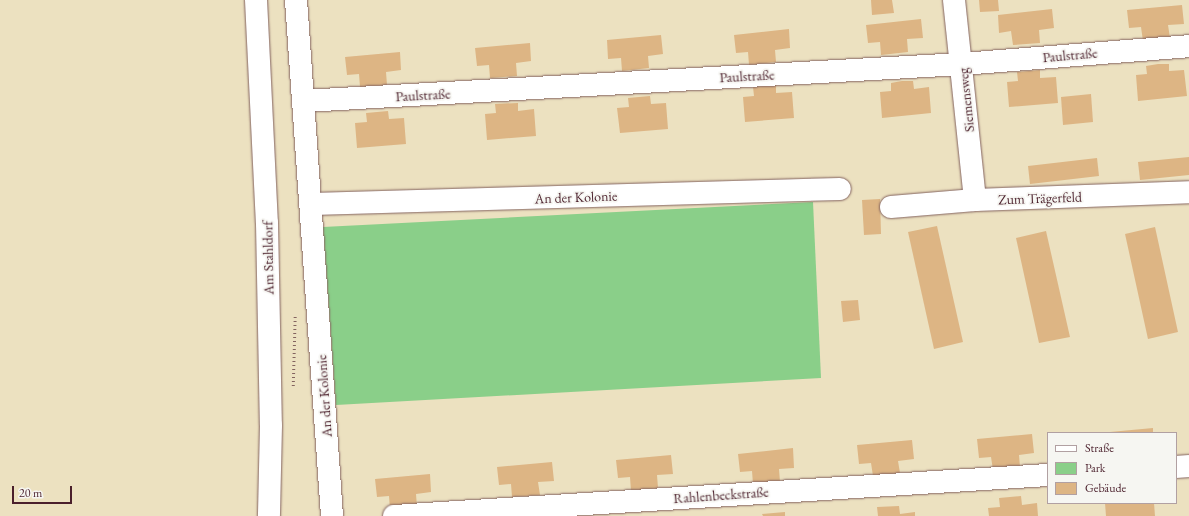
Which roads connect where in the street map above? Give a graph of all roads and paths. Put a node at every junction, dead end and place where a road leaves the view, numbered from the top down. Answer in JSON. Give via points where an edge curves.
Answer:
{"nodes":[{"id":1,"x":256,"y":0,"type":"edge"},
{"id":2,"x":296,"y":0,"type":"edge"},
{"id":3,"x":954,"y":0,"type":"edge"},
{"id":4,"x":1189,"y":46,"type":"edge"},
{"id":5,"x":962,"y":64,"type":"junction"},
{"id":6,"x":304,"y":101,"type":"junction"},
{"id":7,"x":840,"y":189,"type":"dead end"},
{"id":8,"x":1189,"y":192,"type":"edge"},
{"id":9,"x":976,"y":200,"type":"junction"},
{"id":10,"x":312,"y":204,"type":"junction"},
{"id":11,"x":891,"y":208,"type":"dead end"},
{"id":12,"x":295,"y":310,"type":"dead end"},
{"id":13,"x":293,"y":388,"type":"dead end"},
{"id":14,"x":1189,"y":466,"type":"edge"},
{"id":15,"x":1177,"y":467,"type":"edge"},
{"id":16,"x":1047,"y":475,"type":"edge"},
{"id":17,"x":269,"y":516,"type":"edge"},
{"id":18,"x":332,"y":516,"type":"edge"},
{"id":19,"x":394,"y":516,"type":"edge"}],
"edges":[{"from":1,"to":17,"type":"street","name":"Am Stahldorf","via":[[268,246],[271,425]]},
{"from":2,"to":6,"type":"street","name":"An der Kolonie"},
{"from":3,"to":5,"type":"street","name":"Siemensweg"},
{"from":4,"to":5,"type":"street","name":"Paulstraße"},
{"from":5,"to":6,"type":"street","name":"Paulstraße"},
{"from":5,"to":9,"type":"street","name":"Siemensweg"},
{"from":6,"to":10,"type":"street","name":"An der Kolonie"},
{"from":7,"to":10,"type":"street","name":"An der Kolonie"},
{"from":8,"to":9,"type":"street","name":"Zum Trägerfeld"},
{"from":9,"to":11,"type":"street","name":"Zum Trägerfeld"},
{"from":10,"to":18,"type":"street","name":"An der Kolonie"},
{"from":12,"to":13,"type":"path"},
{"from":14,"to":15,"type":"street"},
{"from":16,"to":19,"type":"street","name":"Rahlenbeckstraße"}]}
